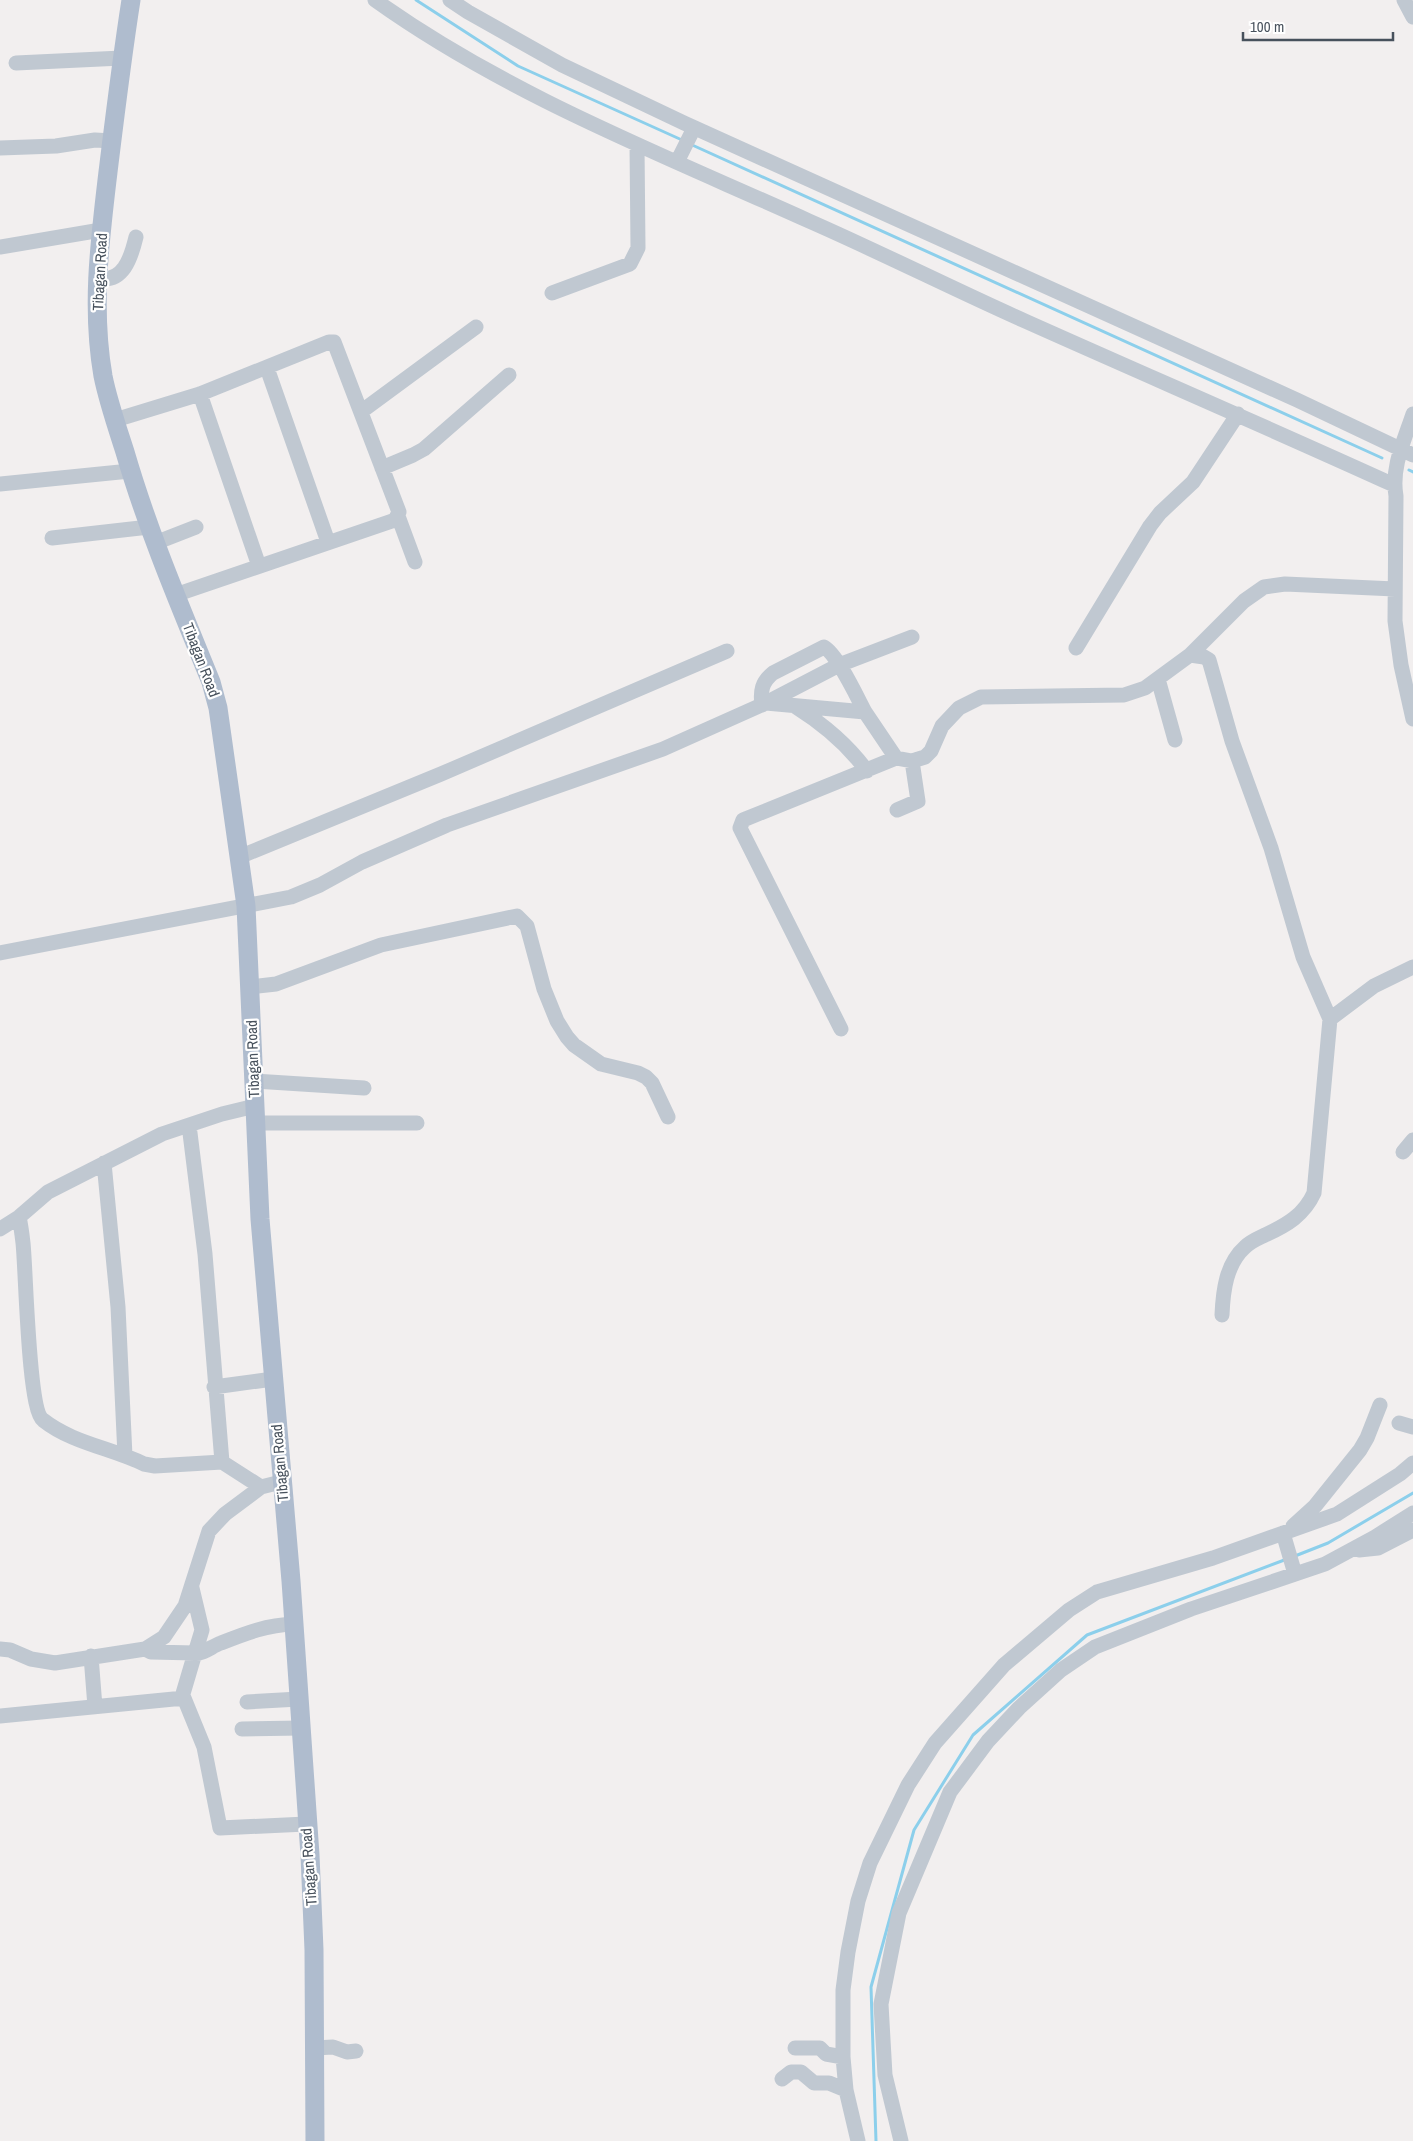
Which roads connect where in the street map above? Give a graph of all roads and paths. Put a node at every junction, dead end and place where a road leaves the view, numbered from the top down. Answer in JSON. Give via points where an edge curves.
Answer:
{"nodes":[{"id":1,"x":131,"y":0,"type":"edge"},
{"id":2,"x":375,"y":0,"type":"edge"},
{"id":3,"x":450,"y":0,"type":"edge"},
{"id":4,"x":1404,"y":0,"type":"edge"},
{"id":5,"x":1413,"y":17,"type":"edge"},
{"id":6,"x":122,"y":58,"type":"junction"},
{"id":7,"x":16,"y":63,"type":"dead end"},
{"id":8,"x":692,"y":131,"type":"junction"},
{"id":9,"x":112,"y":142,"type":"junction"},
{"id":10,"x":637,"y":145,"type":"junction"},
{"id":11,"x":0,"y":148,"type":"edge"},
{"id":12,"x":679,"y":159,"type":"junction"},
{"id":13,"x":101,"y":230,"type":"junction"},
{"id":14,"x":136,"y":237,"type":"dead end"},
{"id":15,"x":0,"y":247,"type":"edge"},
{"id":16,"x":97,"y":278,"type":"junction"},
{"id":17,"x":552,"y":293,"type":"dead end"},
{"id":18,"x":476,"y":327,"type":"dead end"},
{"id":19,"x":267,"y":368,"type":"junction"},
{"id":20,"x":509,"y":375,"type":"dead end"},
{"id":21,"x":200,"y":394,"type":"junction"},
{"id":22,"x":362,"y":411,"type":"junction"},
{"id":23,"x":1238,"y":414,"type":"junction"},
{"id":24,"x":1413,"y":414,"type":"edge"},
{"id":25,"x":115,"y":420,"type":"junction"},
{"id":26,"x":1408,"y":453,"type":"edge"},
{"id":27,"x":382,"y":468,"type":"junction"},
{"id":28,"x":130,"y":471,"type":"junction"},
{"id":29,"x":0,"y":484,"type":"edge"},
{"id":30,"x":1394,"y":485,"type":"junction"},
{"id":31,"x":398,"y":516,"type":"junction"},
{"id":32,"x":196,"y":527,"type":"dead end"},
{"id":33,"x":152,"y":535,"type":"junction"},
{"id":34,"x":52,"y":538,"type":"dead end"},
{"id":35,"x":328,"y":542,"type":"junction"},
{"id":36,"x":415,"y":562,"type":"dead end"},
{"id":37,"x":259,"y":566,"type":"junction"},
{"id":38,"x":1395,"y":589,"type":"junction"},
{"id":39,"x":175,"y":595,"type":"junction"},
{"id":40,"x":912,"y":637,"type":"dead end"},
{"id":41,"x":1076,"y":648,"type":"dead end"},
{"id":42,"x":727,"y":651,"type":"dead end"},
{"id":43,"x":1190,"y":655,"type":"junction"},
{"id":44,"x":839,"y":665,"type":"junction"},
{"id":45,"x":1158,"y":679,"type":"junction"},
{"id":46,"x":764,"y":704,"type":"junction"},
{"id":47,"x":792,"y":705,"type":"junction"},
{"id":48,"x":865,"y":712,"type":"junction"},
{"id":49,"x":1413,"y":719,"type":"edge"},
{"id":50,"x":1175,"y":740,"type":"dead end"},
{"id":51,"x":896,"y":758,"type":"junction"},
{"id":52,"x":912,"y":761,"type":"junction"},
{"id":53,"x":867,"y":771,"type":"junction"},
{"id":54,"x":897,"y":810,"type":"dead end"},
{"id":55,"x":239,"y":857,"type":"junction"},
{"id":56,"x":246,"y":906,"type":"junction"},
{"id":57,"x":0,"y":952,"type":"edge"},
{"id":58,"x":1413,"y":967,"type":"edge"},
{"id":59,"x":250,"y":987,"type":"junction"},
{"id":60,"x":1330,"y":1018,"type":"junction"},
{"id":61,"x":841,"y":1029,"type":"dead end"},
{"id":62,"x":254,"y":1081,"type":"junction"},
{"id":63,"x":364,"y":1088,"type":"dead end"},
{"id":64,"x":255,"y":1114,"type":"junction"},
{"id":65,"x":668,"y":1117,"type":"dead end"},
{"id":66,"x":417,"y":1123,"type":"dead end"},
{"id":67,"x":189,"y":1125,"type":"junction"},
{"id":68,"x":1413,"y":1140,"type":"edge"},
{"id":69,"x":1403,"y":1152,"type":"dead end"},
{"id":70,"x":104,"y":1163,"type":"junction"},
{"id":71,"x":19,"y":1217,"type":"junction"},
{"id":72,"x":0,"y":1229,"type":"edge"},
{"id":73,"x":1222,"y":1315,"type":"dead end"},
{"id":74,"x":273,"y":1379,"type":"junction"},
{"id":75,"x":214,"y":1387,"type":"junction"},
{"id":76,"x":1380,"y":1405,"type":"dead end"},
{"id":77,"x":125,"y":1456,"type":"junction"},
{"id":78,"x":222,"y":1462,"type":"junction"},
{"id":79,"x":1413,"y":1463,"type":"edge"},
{"id":80,"x":282,"y":1482,"type":"junction"},
{"id":81,"x":261,"y":1487,"type":"junction"},
{"id":82,"x":1413,"y":1513,"type":"edge"},
{"id":83,"x":1413,"y":1530,"type":"edge"},
{"id":84,"x":1285,"y":1536,"type":"junction"},
{"id":85,"x":1355,"y":1549,"type":"junction"},
{"id":86,"x":1294,"y":1571,"type":"junction"},
{"id":87,"x":192,"y":1584,"type":"junction"},
{"id":88,"x":294,"y":1624,"type":"junction"},
{"id":89,"x":0,"y":1649,"type":"edge"},
{"id":90,"x":145,"y":1649,"type":"junction"},
{"id":91,"x":195,"y":1653,"type":"junction"},
{"id":92,"x":91,"y":1656,"type":"junction"},
{"id":93,"x":182,"y":1697,"type":"junction"},
{"id":94,"x":299,"y":1699,"type":"junction"},
{"id":95,"x":247,"y":1702,"type":"dead end"},
{"id":96,"x":95,"y":1707,"type":"junction"},
{"id":97,"x":0,"y":1716,"type":"edge"},
{"id":98,"x":301,"y":1728,"type":"junction"},
{"id":99,"x":242,"y":1729,"type":"dead end"},
{"id":100,"x":306,"y":1824,"type":"junction"},
{"id":101,"x":315,"y":2048,"type":"junction"},
{"id":102,"x":795,"y":2048,"type":"dead end"},
{"id":103,"x":356,"y":2051,"type":"dead end"},
{"id":104,"x":843,"y":2058,"type":"junction"},
{"id":105,"x":782,"y":2079,"type":"dead end"},
{"id":106,"x":846,"y":2090,"type":"junction"},
{"id":107,"x":315,"y":2141,"type":"edge"},
{"id":108,"x":858,"y":2141,"type":"edge"},
{"id":109,"x":901,"y":2141,"type":"edge"}],
"edges":[{"from":1,"to":6,"type":"main road","name":"Tibagan Road"},
{"from":2,"to":10,"type":"street","via":[[511,84]]},
{"from":3,"to":8,"type":"street","via":[[562,65]]},
{"from":4,"to":5,"type":"street"},
{"from":6,"to":7,"type":"street"},
{"from":6,"to":9,"type":"main road","name":"Tibagan Road"},
{"from":8,"to":12,"type":"street"},
{"from":8,"to":26,"type":"street","via":[[1297,400]]},
{"from":9,"to":11,"type":"street","via":[[95,140],[56,146]]},
{"from":9,"to":13,"type":"main road","name":"Tibagan Road"},
{"from":10,"to":12,"type":"street"},
{"from":10,"to":17,"type":"street","via":[[638,248],[634,259],[630,264]]},
{"from":12,"to":23,"type":"street","via":[[1023,320]]},
{"from":13,"to":15,"type":"street"},
{"from":13,"to":16,"type":"main road","name":"Tibagan Road"},
{"from":14,"to":16,"type":"street","via":[[128,262],[115,277],[107,280]]},
{"from":16,"to":25,"type":"main road","name":"Tibagan Road","via":[[102,367]]},
{"from":18,"to":22,"type":"street"},
{"from":19,"to":21,"type":"street"},
{"from":19,"to":22,"type":"street","via":[[328,342],[336,343]]},
{"from":19,"to":35,"type":"street"},
{"from":20,"to":27,"type":"street","via":[[424,449]]},
{"from":21,"to":25,"type":"street"},
{"from":21,"to":37,"type":"street"},
{"from":22,"to":27,"type":"street"},
{"from":23,"to":30,"type":"street"},
{"from":23,"to":41,"type":"street","via":[[1193,482],[1150,526]]},
{"from":24,"to":26,"type":"street"},
{"from":25,"to":28,"type":"main road","name":"Tibagan Road"},
{"from":26,"to":30,"type":"street","via":[[1396,465]]},
{"from":27,"to":31,"type":"street"},
{"from":28,"to":29,"type":"street"},
{"from":28,"to":33,"type":"main road","name":"Tibagan Road"},
{"from":30,"to":38,"type":"street"},
{"from":31,"to":35,"type":"street","via":[[395,520]]},
{"from":31,"to":36,"type":"street"},
{"from":32,"to":33,"type":"street"},
{"from":33,"to":34,"type":"street"},
{"from":33,"to":39,"type":"main road","name":"Tibagan Road"},
{"from":35,"to":37,"type":"street"},
{"from":37,"to":39,"type":"street"},
{"from":38,"to":43,"type":"street","via":[[1272,584],[1244,601]]},
{"from":38,"to":49,"type":"street","via":[[1398,648]]},
{"from":39,"to":55,"type":"main road","name":"Tibagan Road","via":[[211,682],[218,708]]},
{"from":40,"to":44,"type":"street"},
{"from":42,"to":55,"type":"street"},
{"from":43,"to":45,"type":"street"},
{"from":43,"to":60,"type":"street","via":[[1209,660],[1232,741],[1271,848],[1303,957]]},
{"from":44,"to":46,"type":"street"},
{"from":44,"to":46,"type":"street","via":[[828,649],[820,648],[767,678],[761,689]]},
{"from":44,"to":48,"type":"street"},
{"from":45,"to":50,"type":"street"},
{"from":45,"to":52,"type":"street","via":[[1124,696],[982,697],[959,708],[942,726],[931,751],[925,757]]},
{"from":46,"to":47,"type":"street"},
{"from":46,"to":56,"type":"street","via":[[663,749],[447,825],[362,862],[308,891]]},
{"from":47,"to":48,"type":"street"},
{"from":47,"to":53,"type":"street","via":[[826,728]]},
{"from":48,"to":51,"type":"street"},
{"from":51,"to":52,"type":"street"},
{"from":51,"to":53,"type":"street"},
{"from":52,"to":54,"type":"street","via":[[918,801]]},
{"from":53,"to":61,"type":"street","via":[[743,820],[740,826]]},
{"from":55,"to":56,"type":"main road","name":"Tibagan Road"},
{"from":56,"to":57,"type":"street"},
{"from":56,"to":59,"type":"main road","name":"Tibagan Road"},
{"from":58,"to":60,"type":"street","via":[[1374,986]]},
{"from":59,"to":62,"type":"main road","name":"Tibagan Road"},
{"from":59,"to":65,"type":"street","via":[[276,984],[381,945],[517,916],[527,926],[544,989],[557,1022],[574,1045],[601,1064],[646,1077]]},
{"from":60,"to":73,"type":"street","via":[[1314,1193],[1300,1216],[1254,1240],[1235,1259],[1223,1290]]},
{"from":62,"to":63,"type":"street"},
{"from":62,"to":64,"type":"main road","name":"Tibagan Road"},
{"from":64,"to":66,"type":"street"},
{"from":64,"to":67,"type":"street"},
{"from":64,"to":74,"type":"main road","name":"Tibagan Road"},
{"from":67,"to":70,"type":"street","via":[[162,1134]]},
{"from":67,"to":75,"type":"street","via":[[205,1254]]},
{"from":68,"to":69,"type":"street"},
{"from":70,"to":71,"type":"street","via":[[48,1192]]},
{"from":70,"to":77,"type":"street","via":[[118,1307]]},
{"from":71,"to":72,"type":"street"},
{"from":71,"to":77,"type":"street","via":[[24,1243],[30,1359],[38,1416],[69,1435]]},
{"from":74,"to":75,"type":"street"},
{"from":74,"to":80,"type":"main road","name":"Tibagan Road"},
{"from":75,"to":78,"type":"street"},
{"from":76,"to":84,"type":"street","via":[[1360,1450],[1315,1506]]},
{"from":77,"to":78,"type":"street","via":[[156,1466]]},
{"from":78,"to":81,"type":"street"},
{"from":79,"to":84,"type":"street","via":[[1337,1514]]},
{"from":80,"to":81,"type":"street"},
{"from":80,"to":88,"type":"main road","name":"Tibagan Road"},
{"from":81,"to":87,"type":"street","via":[[225,1514],[209,1531]]},
{"from":82,"to":85,"type":"street"},
{"from":83,"to":85,"type":"street","via":[[1378,1548]]},
{"from":84,"to":86,"type":"street"},
{"from":84,"to":104,"type":"street","via":[[1097,1592],[1069,1610],[1004,1665],[941,1736],[908,1785],[870,1863],[858,1901],[843,1990]]},
{"from":85,"to":86,"type":"street","via":[[1325,1564]]},
{"from":86,"to":109,"type":"street","via":[[1095,1647],[1061,1670],[1019,1708],[988,1741],[950,1792],[899,1913],[882,2004],[885,2075]]},
{"from":87,"to":90,"type":"street","via":[[185,1606],[175,1622],[164,1637]]},
{"from":87,"to":91,"type":"street","via":[[202,1630]]},
{"from":88,"to":91,"type":"street","via":[[260,1628],[202,1653]]},
{"from":88,"to":94,"type":"main road","name":"Tibagan Road"},
{"from":89,"to":92,"type":"street","via":[[55,1663]]},
{"from":90,"to":91,"type":"street","via":[[151,1652]]},
{"from":90,"to":92,"type":"street"},
{"from":91,"to":93,"type":"street"},
{"from":92,"to":96,"type":"street"},
{"from":93,"to":96,"type":"street"},
{"from":93,"to":100,"type":"street","via":[[204,1747],[220,1828]]},
{"from":94,"to":95,"type":"street"},
{"from":94,"to":98,"type":"main road","name":"Tibagan Road"},
{"from":96,"to":97,"type":"street"},
{"from":98,"to":99,"type":"street"},
{"from":98,"to":100,"type":"main road","name":"Tibagan Road"},
{"from":100,"to":101,"type":"main road","name":"Tibagan Road","via":[[314,1941]]},
{"from":101,"to":103,"type":"street"},
{"from":101,"to":107,"type":"main road","name":"Tibagan Road"},
{"from":102,"to":104,"type":"street","via":[[820,2048],[826,2054]]},
{"from":104,"to":106,"type":"street"},
{"from":105,"to":106,"type":"street","via":[[791,2072],[801,2072],[814,2083],[829,2083]]},
{"from":106,"to":108,"type":"street"}]}
